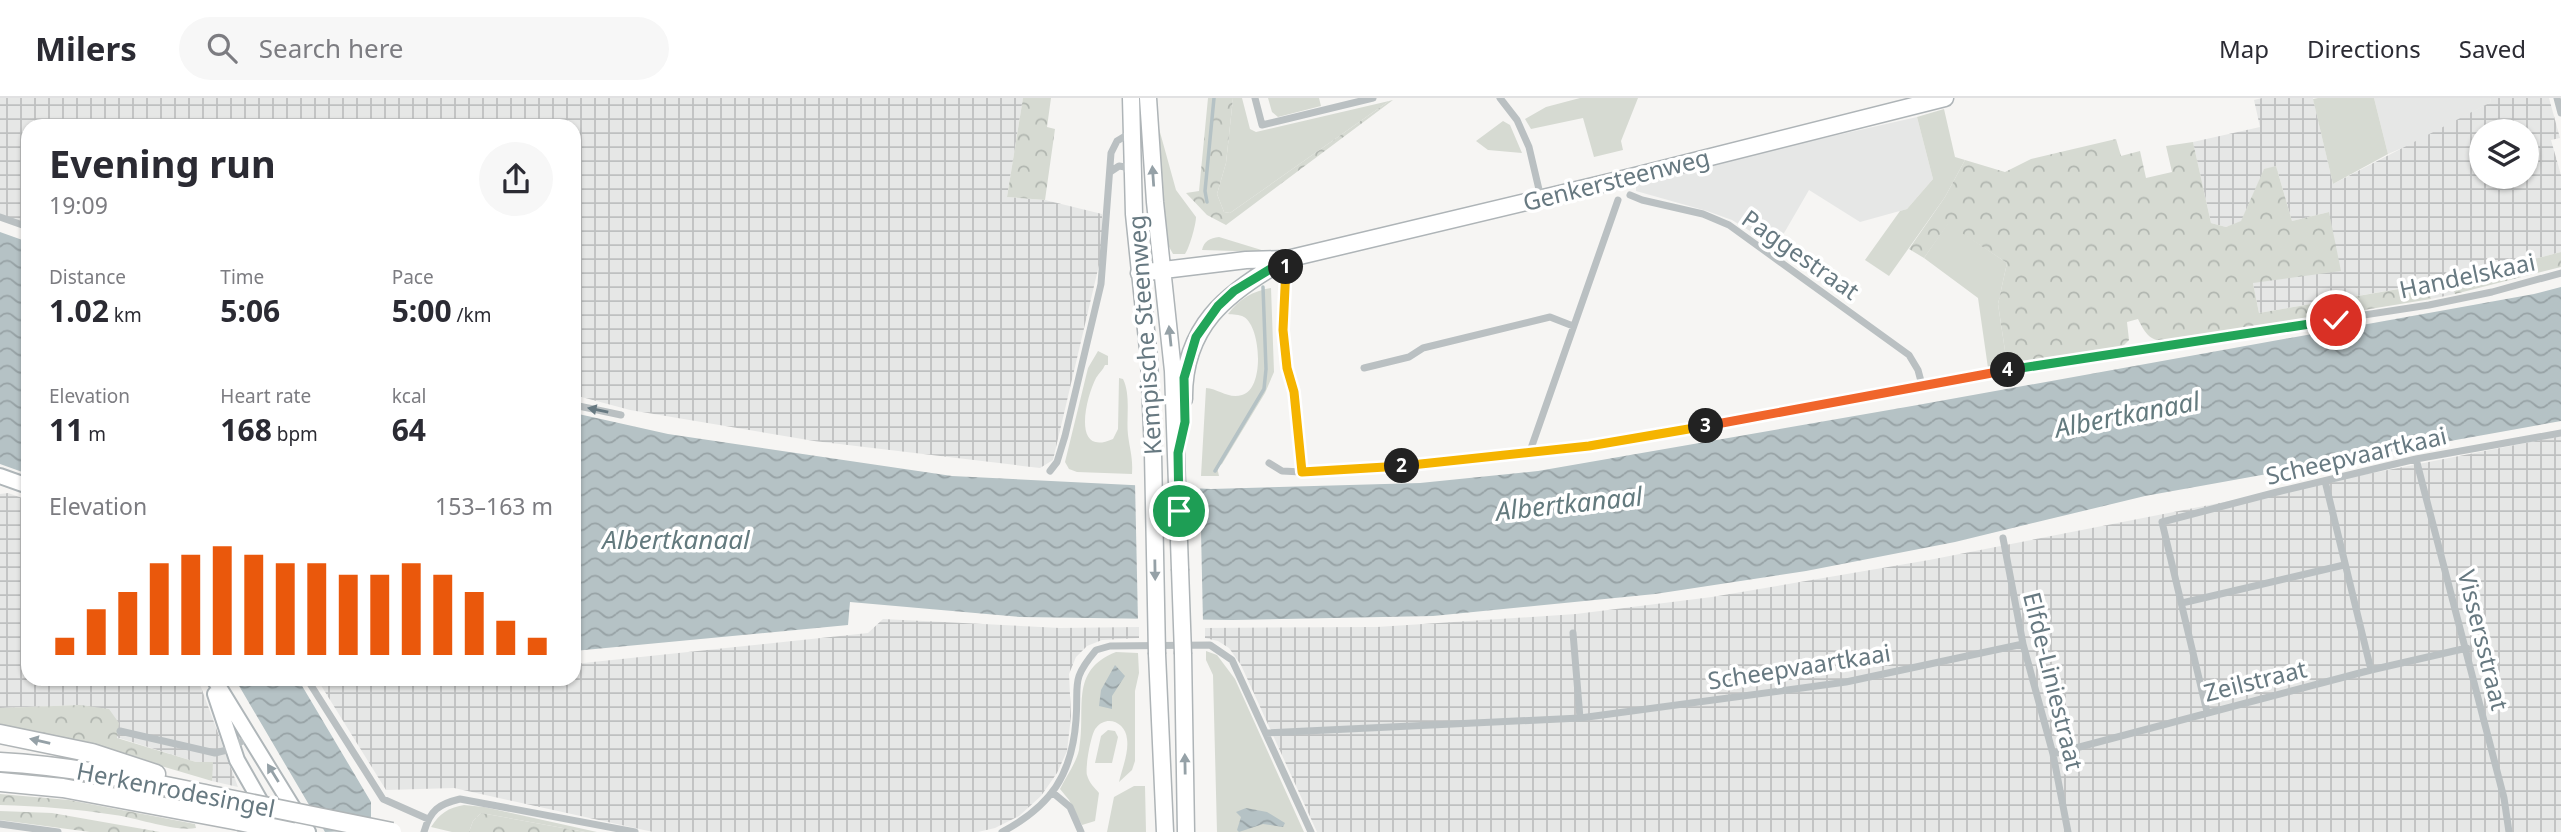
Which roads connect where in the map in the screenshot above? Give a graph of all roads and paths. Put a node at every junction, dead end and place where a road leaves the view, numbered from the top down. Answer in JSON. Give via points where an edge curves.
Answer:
{"nodes":[{"id":1,"x":1131,"y":98,"type":"edge"},
{"id":2,"x":1148,"y":98,"type":"edge"},
{"id":3,"x":1255,"y":98,"type":"edge"},
{"id":4,"x":1373,"y":98,"type":"edge"},
{"id":5,"x":1500,"y":98,"type":"edge"},
{"id":6,"x":1945,"y":98,"type":"edge"},
{"id":7,"x":2557,"y":98,"type":"edge"},
{"id":8,"x":2561,"y":113,"type":"edge"},
{"id":9,"x":1131,"y":132,"type":"junction"},
{"id":10,"x":1150,"y":132,"type":"junction"},
{"id":11,"x":1110,"y":173,"type":"junction"},
{"id":12,"x":1133,"y":178,"type":"junction"},
{"id":13,"x":1630,"y":195,"type":"dead end"},
{"id":14,"x":1541,"y":198,"type":"junction"},
{"id":15,"x":1618,"y":200,"type":"dead end"},
{"id":16,"x":0,"y":216,"type":"edge"},
{"id":17,"x":21,"y":224,"type":"edge"},
{"id":18,"x":1287,"y":259,"type":"junction"},
{"id":19,"x":1163,"y":268,"type":"junction"},
{"id":20,"x":1139,"y":272,"type":"junction"},
{"id":21,"x":2561,"y":273,"type":"edge"},
{"id":22,"x":1573,"y":326,"type":"junction"},
{"id":23,"x":1364,"y":368,"type":"dead end"},
{"id":24,"x":1922,"y":386,"type":"junction"},
{"id":25,"x":581,"y":406,"type":"edge"},
{"id":26,"x":621,"y":415,"type":"dead end"},
{"id":27,"x":2561,"y":433,"type":"edge"},
{"id":28,"x":1178,"y":453,"type":"junction"},
{"id":29,"x":1529,"y":454,"type":"junction"},
{"id":30,"x":2416,"y":459,"type":"junction"},
{"id":31,"x":1269,"y":463,"type":"dead end"},
{"id":32,"x":1050,"y":471,"type":"dead end"},
{"id":33,"x":1302,"y":472,"type":"junction"},
{"id":34,"x":0,"y":476,"type":"edge"},
{"id":35,"x":2325,"y":481,"type":"junction"},
{"id":36,"x":21,"y":484,"type":"edge"},
{"id":37,"x":2003,"y":538,"type":"dead end"},
{"id":38,"x":2344,"y":565,"type":"junction"},
{"id":39,"x":2182,"y":603,"type":"junction"},
{"id":40,"x":1573,"y":633,"type":"dead end"},
{"id":41,"x":2023,"y":644,"type":"junction"},
{"id":42,"x":2466,"y":648,"type":"junction"},
{"id":43,"x":2371,"y":670,"type":"junction"},
{"id":44,"x":214,"y":686,"type":"edge"},
{"id":45,"x":216,"y":686,"type":"edge"},
{"id":46,"x":311,"y":686,"type":"edge"},
{"id":47,"x":2207,"y":712,"type":"junction"},
{"id":48,"x":1580,"y":718,"type":"junction"},
{"id":49,"x":120,"y":730,"type":"dead end"},
{"id":50,"x":1266,"y":733,"type":"junction"},
{"id":51,"x":0,"y":734,"type":"edge"},
{"id":52,"x":248,"y":737,"type":"junction"},
{"id":53,"x":233,"y":746,"type":"junction"},
{"id":54,"x":2053,"y":754,"type":"junction"},
{"id":55,"x":0,"y":762,"type":"edge"},
{"id":56,"x":0,"y":782,"type":"edge"},
{"id":57,"x":1052,"y":792,"type":"junction"},
{"id":58,"x":198,"y":793,"type":"junction"},
{"id":59,"x":428,"y":819,"type":"junction"},
{"id":60,"x":0,"y":824,"type":"edge"},
{"id":61,"x":58,"y":832,"type":"edge"},
{"id":62,"x":278,"y":832,"type":"edge"},
{"id":63,"x":292,"y":832,"type":"edge"},
{"id":64,"x":308,"y":832,"type":"edge"},
{"id":65,"x":391,"y":832,"type":"edge"},
{"id":66,"x":424,"y":832,"type":"edge"},
{"id":67,"x":635,"y":832,"type":"edge"},
{"id":68,"x":1002,"y":832,"type":"edge"},
{"id":69,"x":1082,"y":832,"type":"edge"},
{"id":70,"x":1165,"y":832,"type":"edge"},
{"id":71,"x":1186,"y":832,"type":"edge"},
{"id":72,"x":1311,"y":832,"type":"edge"},
{"id":73,"x":2068,"y":832,"type":"edge"},
{"id":74,"x":2509,"y":832,"type":"edge"}],
"edges":[{"from":1,"to":9,"type":"main road","name":"Kempische Steenweg"},
{"from":2,"to":10,"type":"main road","name":"Kempische Steenweg"},
{"from":3,"to":4,"type":"street","via":[[1262,125]]},
{"from":5,"to":14,"type":"street","via":[[1529,147]]},
{"from":6,"to":14,"type":"main road","name":"Genkersteenweg"},
{"from":7,"to":8,"type":"street"},
{"from":9,"to":10,"type":"street"},
{"from":9,"to":11,"type":"street","name":"Kempische Steenweg","via":[[1117,141]]},
{"from":9,"to":12,"type":"main road","name":"Kempische Steenweg"},
{"from":19,"to":10,"type":"main road","name":"Kempische Steenweg","one_way":true},
{"from":11,"to":12,"type":"street","via":[[1125,167]]},
{"from":11,"to":32,"type":"street","name":"Kempische Steenweg","via":[[1101,284],[1065,436]]},
{"from":12,"to":20,"type":"main road","name":"Kempische Steenweg"},
{"from":13,"to":24,"type":"street","name":"Paggestraat","via":[[1729,225],[1909,355]]},
{"from":14,"to":18,"type":"main road","name":"Genkersteenweg"},
{"from":15,"to":22,"type":"street"},
{"from":16,"to":17,"type":"street"},
{"from":18,"to":19,"type":"main road","name":"Genkersteenweg"},
{"from":18,"to":28,"type":"main road","name":"Genkersteenweg","via":[[1234,291],[1196,337],[1184,378],[1185,422]]},
{"from":18,"to":33,"type":"street","via":[[1283,330]]},
{"from":19,"to":20,"type":"main road","name":"Genkersteenweg"},
{"from":28,"to":19,"type":"main road","name":"Kempische Steenweg","one_way":true},
{"from":20,"to":70,"type":"main road","name":"Kempische Steenweg","one_way":true,"bridge":true,"via":[[1149,359]]},
{"from":21,"to":24,"type":"street","name":"Handelskaai","via":[[2429,305]]},
{"from":22,"to":23,"type":"street","via":[[1550,317],[1423,348],[1409,357]]},
{"from":22,"to":29,"type":"street"},
{"from":24,"to":29,"type":"street","name":"Handelskaai","via":[[1644,438]]},
{"from":26,"to":25,"type":"street","one_way":true},
{"from":27,"to":30,"type":"street","name":"Scheepvaartkaai"},
{"from":71,"to":28,"type":"main road","name":"Kempische Steenweg","one_way":true,"bridge":true},
{"from":29,"to":33,"type":"street","name":"Handelskaai"},
{"from":30,"to":35,"type":"street","name":"Scheepvaartkaai"},
{"from":30,"to":42,"type":"street","name":"Vissersstraat"},
{"from":31,"to":33,"type":"street","name":"Handelskaai","via":[[1282,471]]},
{"from":34,"to":36,"type":"street"},
{"from":35,"to":38,"type":"street"},
{"from":35,"to":39,"type":"street","name":"Scheepvaartkaai","via":[[2162,522]]},
{"from":37,"to":41,"type":"street","name":"Elfde-Liniestraat"},
{"from":38,"to":39,"type":"street"},
{"from":38,"to":43,"type":"street"},
{"from":39,"to":47,"type":"street"},
{"from":40,"to":48,"type":"street"},
{"from":41,"to":48,"type":"street","name":"Scheepvaartkaai","via":[[1846,682]]},
{"from":41,"to":54,"type":"street","name":"Elfde-Liniestraat"},
{"from":42,"to":43,"type":"street","name":"Zeilstraat"},
{"from":42,"to":74,"type":"street","name":"Vissersstraat"},
{"from":43,"to":47,"type":"street","name":"Zeilstraat"},
{"from":44,"to":53,"type":"street"},
{"from":45,"to":52,"type":"street"},
{"from":46,"to":59,"type":"street","via":[[383,799]]},
{"from":47,"to":54,"type":"street","name":"Zeilstraat"},
{"from":48,"to":50,"type":"street","name":"Scheepvaartkaai"},
{"from":49,"to":53,"type":"street","name":"Herkenrodesingel","via":[[215,753]]},
{"from":50,"to":57,"type":"street","via":[[1232,660],[1210,645],[1110,646],[1096,650],[1076,680],[1073,752]]},
{"from":50,"to":72,"type":"street"},
{"from":58,"to":51,"type":"highway","one_way":true,"via":[[173,779],[92,753]]},
{"from":52,"to":53,"type":"street","name":"Herkenrodesingel"},
{"from":64,"to":52,"type":"street","one_way":true},
{"from":53,"to":62,"type":"street"},
{"from":54,"to":73,"type":"street","name":"Elfde-Liniestraat"},
{"from":55,"to":58,"type":"highway","name":"Herkenrodesingel","via":[[57,766]]},
{"from":56,"to":63,"type":"highway","name":"Herkenrodesingel","bridge":true,"via":[[63,788]]},
{"from":57,"to":68,"type":"street"},
{"from":57,"to":69,"type":"street","via":[[1070,807]]},
{"from":58,"to":65,"type":"highway","name":"Herkenrodesingel","bridge":true},
{"from":59,"to":66,"type":"street"},
{"from":59,"to":67,"type":"street","via":[[443,803],[460,799]]},
{"from":60,"to":61,"type":"street"}]}
